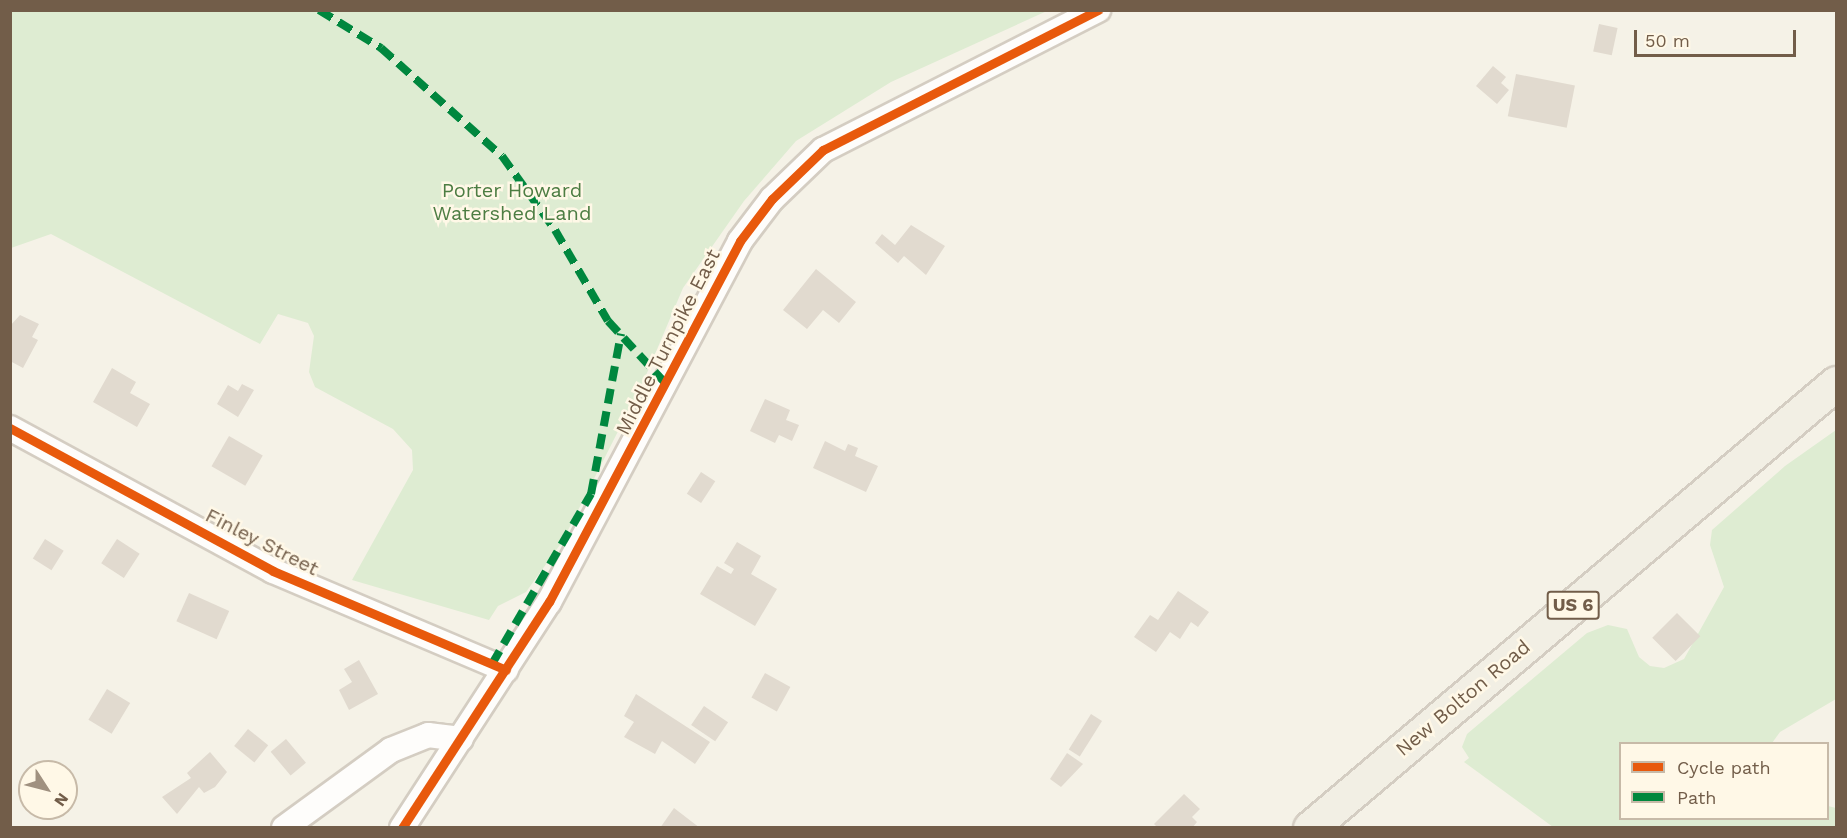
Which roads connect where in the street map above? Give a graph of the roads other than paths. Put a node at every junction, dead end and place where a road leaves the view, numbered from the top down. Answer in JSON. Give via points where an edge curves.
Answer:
{"nodes":[{"id":1,"x":1098,"y":10,"type":"edge"},
{"id":2,"x":1836,"y":383,"type":"edge"},
{"id":3,"x":10,"y":428,"type":"edge"},
{"id":4,"x":506,"y":670,"type":"junction"},
{"id":5,"x":461,"y":739,"type":"junction"},
{"id":6,"x":284,"y":828,"type":"edge"},
{"id":7,"x":402,"y":828,"type":"edge"},
{"id":8,"x":1310,"y":828,"type":"edge"}],
"edges":[{"from":1,"to":4,"type":"street","name":"Middle Turnpike East","via":[[822,150],[772,199],[740,241],[612,488]]},
{"from":2,"to":8,"type":"main road","name":"New Bolton Road","number":"US 6"},
{"from":3,"to":4,"type":"street","name":"Finley Street","via":[[273,571]]},
{"from":4,"to":5,"type":"street","name":"Middle Turnpike East"},
{"from":5,"to":6,"type":"street","via":[[428,735],[391,750]]},
{"from":5,"to":7,"type":"street","name":"Middle Turnpike East"}]}
